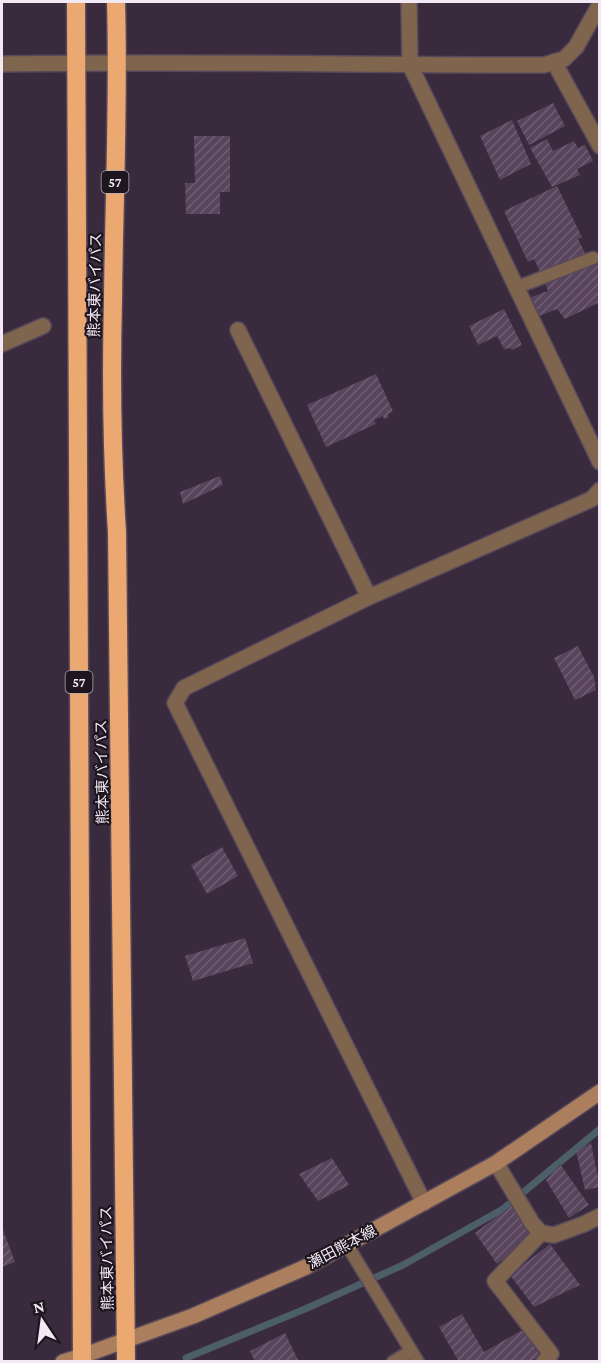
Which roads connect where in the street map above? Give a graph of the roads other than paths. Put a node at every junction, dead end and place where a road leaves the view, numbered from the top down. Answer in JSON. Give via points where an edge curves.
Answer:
{"nodes":[{"id":1,"x":76,"y":2,"type":"edge"},
{"id":2,"x":116,"y":2,"type":"edge"},
{"id":3,"x":409,"y":2,"type":"edge"},
{"id":4,"x":600,"y":4,"type":"edge"},
{"id":5,"x":554,"y":62,"type":"junction"},
{"id":6,"x":76,"y":63,"type":"junction"},
{"id":7,"x":118,"y":63,"type":"junction"},
{"id":8,"x":2,"y":64,"type":"edge"},
{"id":9,"x":410,"y":65,"type":"junction"},
{"id":10,"x":600,"y":146,"type":"edge"},
{"id":11,"x":531,"y":282,"type":"dead end"},
{"id":12,"x":515,"y":288,"type":"junction"},
{"id":13,"x":43,"y":326,"type":"dead end"},
{"id":14,"x":238,"y":330,"type":"dead end"},
{"id":15,"x":2,"y":344,"type":"edge"},
{"id":16,"x":600,"y":462,"type":"edge"},
{"id":17,"x":600,"y":490,"type":"edge"},
{"id":18,"x":369,"y":597,"type":"junction"},
{"id":19,"x":600,"y":1092,"type":"edge"},
{"id":20,"x":496,"y":1163,"type":"junction"},
{"id":21,"x":424,"y":1203,"type":"junction"},
{"id":22,"x":600,"y":1216,"type":"edge"},
{"id":23,"x":541,"y":1233,"type":"junction"},
{"id":24,"x":347,"y":1245,"type":"junction"},
{"id":25,"x":126,"y":1341,"type":"junction"},
{"id":26,"x":415,"y":1356,"type":"edge"},
{"id":27,"x":82,"y":1359,"type":"edge"},
{"id":28,"x":63,"y":1362,"type":"edge"},
{"id":29,"x":126,"y":1362,"type":"edge"},
{"id":30,"x":393,"y":1362,"type":"edge"},
{"id":31,"x":544,"y":1362,"type":"edge"}],
"edges":[{"from":1,"to":6,"type":"highway","name":"熊本東バイパス","number":"57"},
{"from":2,"to":7,"type":"highway","name":"熊本東バイパス","number":"57"},
{"from":3,"to":9,"type":"street"},
{"from":4,"to":5,"type":"street","via":[[576,47],[564,59]]},
{"from":5,"to":9,"type":"street"},
{"from":5,"to":10,"type":"street"},
{"from":6,"to":7,"type":"street"},
{"from":6,"to":8,"type":"street"},
{"from":6,"to":27,"type":"highway","name":"熊本東バイパス","number":"57"},
{"from":7,"to":9,"type":"street"},
{"from":7,"to":25,"type":"highway","name":"熊本東バイパス","number":"57","via":[[113,470],[117,532]]},
{"from":9,"to":12,"type":"street"},
{"from":11,"to":12,"type":"lane","via":[[593,258]]},
{"from":12,"to":16,"type":"street"},
{"from":13,"to":15,"type":"street"},
{"from":14,"to":18,"type":"street"},
{"from":17,"to":18,"type":"street","via":[[592,499]]},
{"from":18,"to":21,"type":"street","via":[[184,688],[175,703]]},
{"from":19,"to":20,"type":"main road","name":"瀬田熊本線"},
{"from":20,"to":21,"type":"main road","name":"瀬田熊本線"},
{"from":20,"to":23,"type":"street","via":[[531,1223]]},
{"from":21,"to":24,"type":"main road","name":"瀬田熊本線"},
{"from":22,"to":23,"type":"street","via":[[554,1235]]},
{"from":23,"to":31,"type":"street","via":[[495,1281],[551,1354]]},
{"from":24,"to":25,"type":"main road","name":"瀬田熊本線","via":[[296,1272]]},
{"from":24,"to":26,"type":"lane"},
{"from":25,"to":27,"type":"main road","name":"瀬田熊本線"},
{"from":25,"to":29,"type":"highway","name":"熊本東バイパス","number":"57"},
{"from":26,"to":30,"type":"lane"},
{"from":27,"to":28,"type":"main road","name":"瀬田熊本線"}]}
